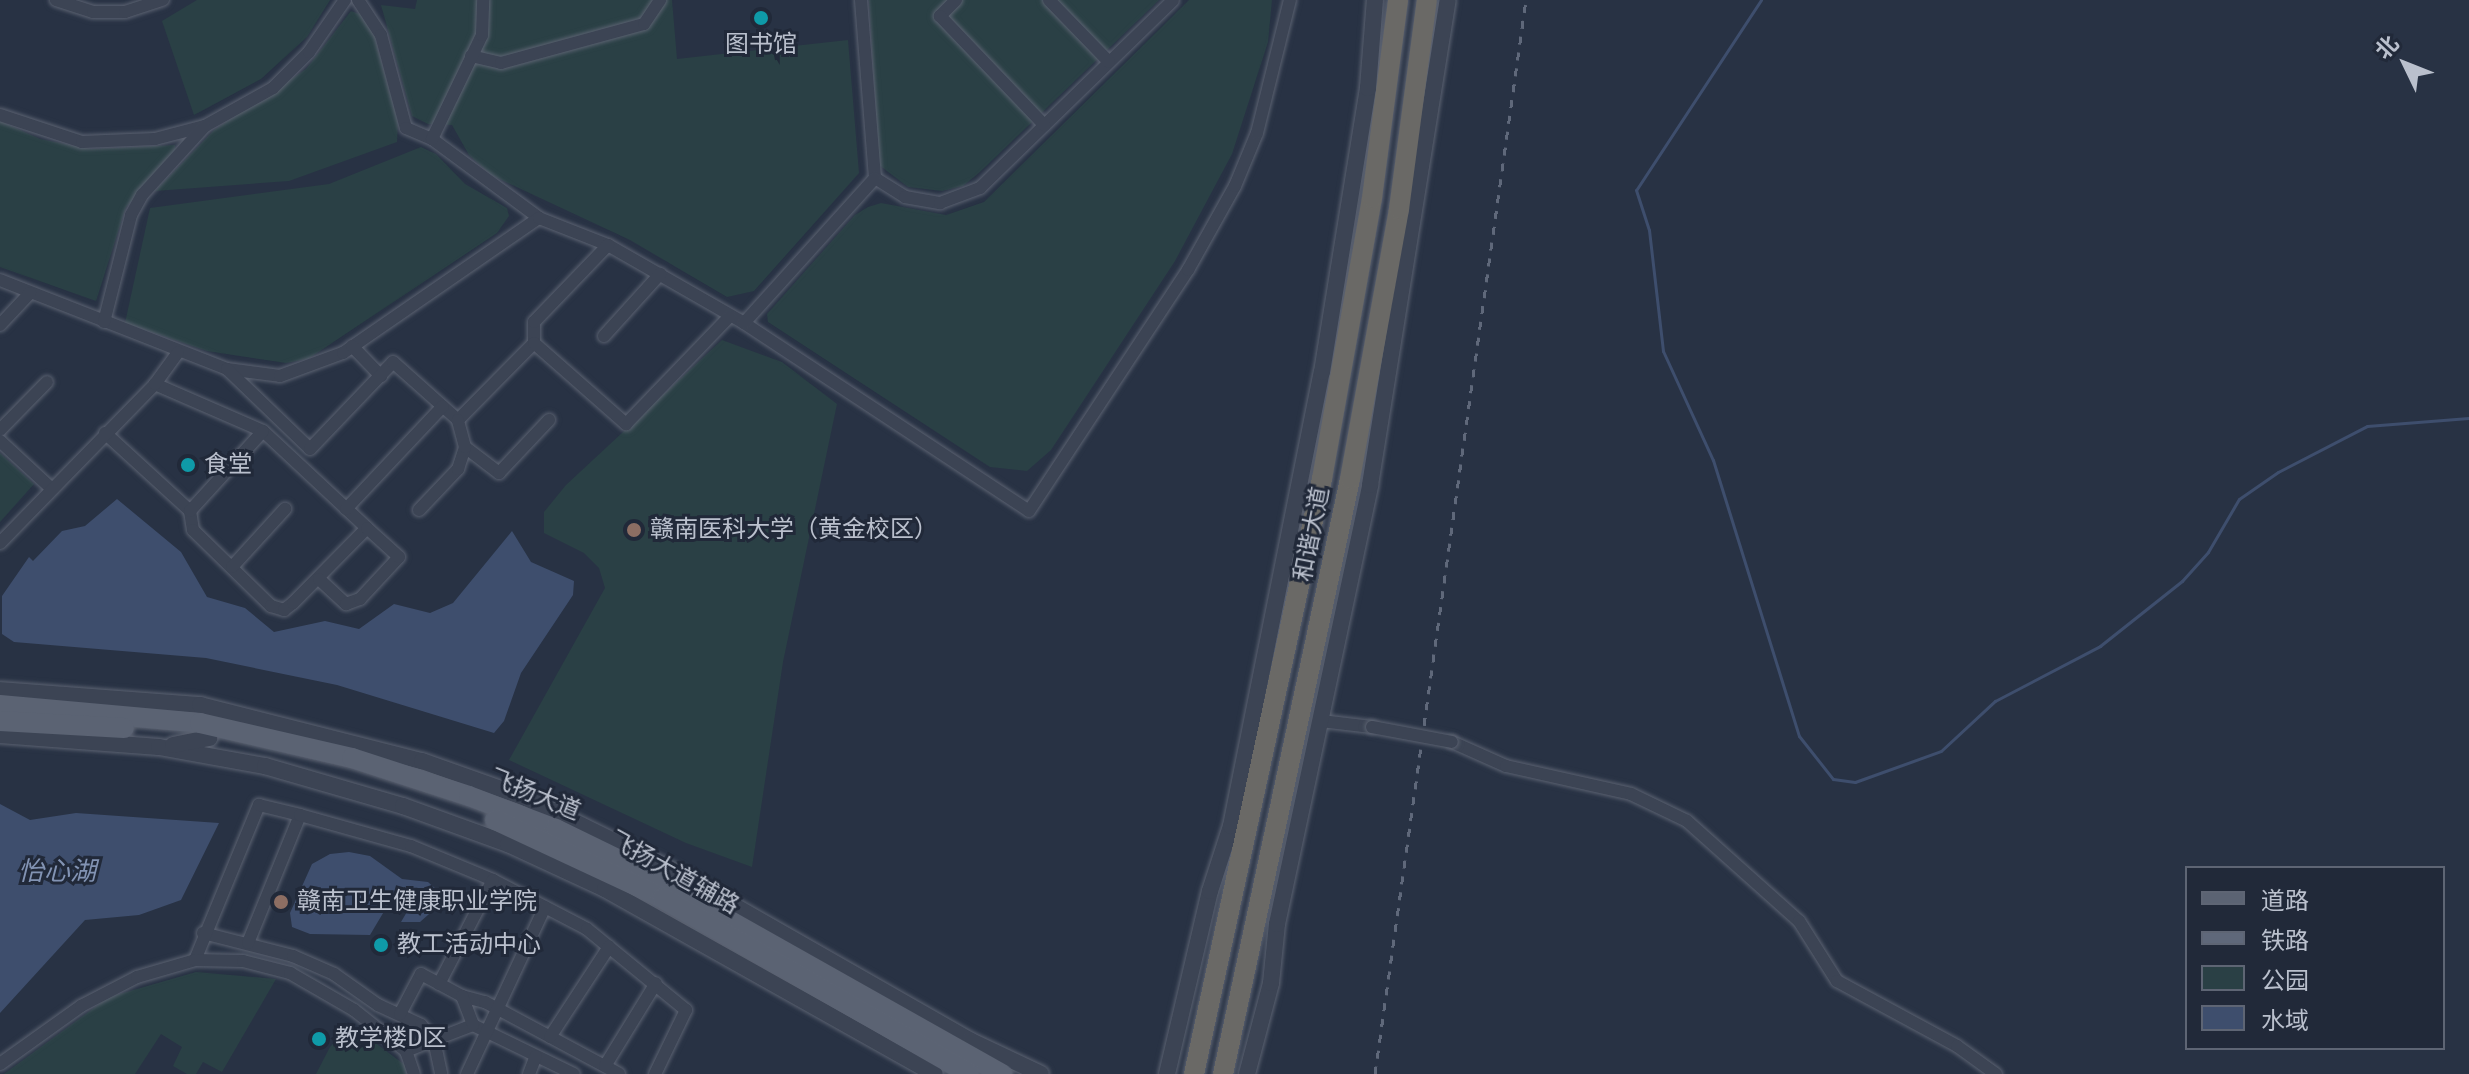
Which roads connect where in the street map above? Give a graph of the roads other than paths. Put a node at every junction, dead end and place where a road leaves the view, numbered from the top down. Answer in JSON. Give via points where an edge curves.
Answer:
{"nodes":[{"id":1,"x":56,"y":0,"type":"edge"},
{"id":2,"x":163,"y":0,"type":"edge"},
{"id":3,"x":345,"y":0,"type":"edge"},
{"id":4,"x":358,"y":0,"type":"edge"},
{"id":5,"x":483,"y":0,"type":"edge"},
{"id":6,"x":660,"y":0,"type":"edge"},
{"id":7,"x":861,"y":0,"type":"edge"},
{"id":8,"x":956,"y":0,"type":"edge"},
{"id":9,"x":1049,"y":0,"type":"edge"},
{"id":10,"x":1173,"y":0,"type":"edge"},
{"id":11,"x":1290,"y":0,"type":"edge"},
{"id":12,"x":1375,"y":0,"type":"edge"},
{"id":13,"x":1398,"y":0,"type":"edge"},
{"id":14,"x":1427,"y":0,"type":"edge"},
{"id":15,"x":1448,"y":0,"type":"edge"},
{"id":16,"x":471,"y":56,"type":"junction"},
{"id":17,"x":1109,"y":62,"type":"junction"},
{"id":18,"x":0,"y":115,"type":"edge"},
{"id":19,"x":1044,"y":125,"type":"junction"},
{"id":20,"x":205,"y":126,"type":"junction"},
{"id":21,"x":432,"y":139,"type":"junction"},
{"id":22,"x":875,"y":178,"type":"junction"},
{"id":23,"x":539,"y":218,"type":"junction"},
{"id":24,"x":608,"y":245,"type":"junction"},
{"id":25,"x":660,"y":274,"type":"junction"},
{"id":26,"x":0,"y":280,"type":"edge"},
{"id":27,"x":30,"y":293,"type":"junction"},
{"id":28,"x":729,"y":317,"type":"junction"},
{"id":29,"x":104,"y":322,"type":"junction"},
{"id":30,"x":744,"y":323,"type":"junction"},
{"id":31,"x":0,"y":325,"type":"edge"},
{"id":32,"x":604,"y":336,"type":"dead end"},
{"id":33,"x":534,"y":343,"type":"junction"},
{"id":34,"x":352,"y":346,"type":"junction"},
{"id":35,"x":178,"y":352,"type":"junction"},
{"id":36,"x":227,"y":369,"type":"junction"},
{"id":37,"x":381,"y":376,"type":"junction"},
{"id":38,"x":47,"y":382,"type":"dead end"},
{"id":39,"x":155,"y":384,"type":"junction"},
{"id":40,"x":443,"y":406,"type":"junction"},
{"id":41,"x":458,"y":420,"type":"junction"},
{"id":42,"x":549,"y":420,"type":"dead end"},
{"id":43,"x":0,"y":430,"type":"edge"},
{"id":44,"x":263,"y":431,"type":"junction"},
{"id":45,"x":105,"y":433,"type":"junction"},
{"id":46,"x":0,"y":441,"type":"edge"},
{"id":47,"x":465,"y":447,"type":"junction"},
{"id":48,"x":51,"y":488,"type":"junction"},
{"id":49,"x":285,"y":509,"type":"dead end"},
{"id":50,"x":346,"y":509,"type":"junction"},
{"id":51,"x":419,"y":510,"type":"dead end"},
{"id":52,"x":190,"y":511,"type":"junction"},
{"id":53,"x":367,"y":528,"type":"junction"},
{"id":54,"x":0,"y":543,"type":"edge"},
{"id":55,"x":232,"y":567,"type":"junction"},
{"id":56,"x":319,"y":579,"type":"junction"},
{"id":57,"x":0,"y":690,"type":"edge"},
{"id":58,"x":107,"y":696,"type":"junction"},
{"id":59,"x":0,"y":705,"type":"edge"},
{"id":60,"x":67,"y":709,"type":"junction"},
{"id":61,"x":0,"y":721,"type":"edge"},
{"id":62,"x":1321,"y":721,"type":"junction"},
{"id":63,"x":33,"y":723,"type":"junction"},
{"id":64,"x":0,"y":735,"type":"edge"},
{"id":65,"x":209,"y":738,"type":"junction"},
{"id":66,"x":82,"y":740,"type":"junction"},
{"id":67,"x":159,"y":747,"type":"junction"},
{"id":68,"x":422,"y":761,"type":"junction"},
{"id":69,"x":469,"y":796,"type":"junction"},
{"id":70,"x":300,"y":815,"type":"junction"},
{"id":71,"x":493,"y":819,"type":"junction"},
{"id":72,"x":556,"y":829,"type":"junction"},
{"id":73,"x":593,"y":829,"type":"junction"},
{"id":74,"x":531,"y":854,"type":"junction"},
{"id":75,"x":666,"y":867,"type":"junction"},
{"id":76,"x":493,"y":880,"type":"junction"},
{"id":77,"x":605,"y":889,"type":"junction"},
{"id":78,"x":662,"y":898,"type":"junction"},
{"id":79,"x":545,"y":907,"type":"junction"},
{"id":80,"x":703,"y":907,"type":"junction"},
{"id":81,"x":203,"y":933,"type":"junction"},
{"id":82,"x":248,"y":943,"type":"junction"},
{"id":83,"x":609,"y":947,"type":"junction"},
{"id":84,"x":195,"y":960,"type":"junction"},
{"id":85,"x":656,"y":983,"type":"junction"},
{"id":86,"x":439,"y":984,"type":"junction"},
{"id":87,"x":462,"y":996,"type":"junction"},
{"id":88,"x":498,"y":1009,"type":"junction"},
{"id":89,"x":400,"y":1014,"type":"junction"},
{"id":90,"x":473,"y":1025,"type":"junction"},
{"id":91,"x":487,"y":1032,"type":"junction"},
{"id":92,"x":550,"y":1037,"type":"junction"},
{"id":93,"x":434,"y":1040,"type":"junction"},
{"id":94,"x":406,"y":1051,"type":"junction"},
{"id":95,"x":536,"y":1056,"type":"junction"},
{"id":96,"x":0,"y":1064,"type":"edge"},
{"id":97,"x":605,"y":1066,"type":"junction"},
{"id":98,"x":414,"y":1074,"type":"edge"},
{"id":99,"x":441,"y":1074,"type":"edge"},
{"id":100,"x":467,"y":1074,"type":"edge"},
{"id":101,"x":529,"y":1074,"type":"edge"},
{"id":102,"x":574,"y":1074,"type":"edge"},
{"id":103,"x":619,"y":1074,"type":"edge"},
{"id":104,"x":655,"y":1074,"type":"edge"},
{"id":105,"x":935,"y":1074,"type":"edge"},
{"id":106,"x":969,"y":1074,"type":"edge"},
{"id":107,"x":1002,"y":1074,"type":"edge"},
{"id":108,"x":1041,"y":1074,"type":"edge"},
{"id":109,"x":1167,"y":1074,"type":"edge"},
{"id":110,"x":1194,"y":1074,"type":"edge"},
{"id":111,"x":1223,"y":1074,"type":"edge"},
{"id":112,"x":1247,"y":1074,"type":"edge"},
{"id":113,"x":1996,"y":1074,"type":"edge"}],
"edges":[{"from":1,"to":2,"type":"street","via":[[93,12],[125,12]]},
{"from":3,"to":20,"type":"street","via":[[309,52],[273,88]]},
{"from":4,"to":21,"type":"street","via":[[381,35],[406,128]]},
{"from":5,"to":16,"type":"street","via":[[482,35]]},
{"from":6,"to":16,"type":"street","via":[[644,24],[501,63]]},
{"from":7,"to":22,"type":"street"},
{"from":8,"to":19,"type":"street","via":[[940,16]]},
{"from":9,"to":17,"type":"street"},
{"from":10,"to":17,"type":"street"},
{"from":11,"to":30,"type":"street","via":[[1257,133],[1235,186],[1188,270],[1029,511]]},
{"from":12,"to":109,"type":"street","via":[[1368,88],[1322,372],[1231,826],[1210,891]]},
{"from":13,"to":110,"type":"highway","name":"和谐大道","via":[[1372,198],[1274,715]]},
{"from":14,"to":111,"type":"highway","name":"和谐大道","via":[[1399,209],[1350,479]]},
{"from":15,"to":62,"type":"street","via":[[1370,485]]},
{"from":16,"to":21,"type":"street"},
{"from":17,"to":19,"type":"street"},
{"from":18,"to":20,"type":"street","via":[[82,142],[155,139]]},
{"from":19,"to":22,"type":"street","via":[[980,188],[951,202],[905,197]]},
{"from":20,"to":29,"type":"street","via":[[142,195],[131,215]]},
{"from":21,"to":23,"type":"street"},
{"from":22,"to":30,"type":"street"},
{"from":23,"to":24,"type":"street"},
{"from":23,"to":34,"type":"street"},
{"from":24,"to":25,"type":"street"},
{"from":24,"to":33,"type":"street","via":[[534,322]]},
{"from":25,"to":28,"type":"street"},
{"from":25,"to":32,"type":"street"},
{"from":26,"to":27,"type":"street"},
{"from":27,"to":29,"type":"street"},
{"from":27,"to":31,"type":"street"},
{"from":28,"to":30,"type":"street"},
{"from":28,"to":33,"type":"street","via":[[626,424]]},
{"from":29,"to":35,"type":"street"},
{"from":33,"to":41,"type":"street"},
{"from":34,"to":36,"type":"street","via":[[314,368],[280,376]]},
{"from":34,"to":37,"type":"street"},
{"from":35,"to":36,"type":"street"},
{"from":35,"to":39,"type":"street"},
{"from":36,"to":37,"type":"street","via":[[310,449]]},
{"from":37,"to":40,"type":"street","via":[[393,362]]},
{"from":38,"to":43,"type":"street"},
{"from":39,"to":44,"type":"street"},
{"from":39,"to":45,"type":"street"},
{"from":40,"to":41,"type":"street"},
{"from":40,"to":50,"type":"street"},
{"from":41,"to":47,"type":"street"},
{"from":42,"to":47,"type":"street","via":[[499,473]]},
{"from":44,"to":50,"type":"street"},
{"from":44,"to":52,"type":"street"},
{"from":45,"to":48,"type":"street"},
{"from":45,"to":52,"type":"street"},
{"from":46,"to":48,"type":"street"},
{"from":47,"to":51,"type":"street","via":[[458,469]]},
{"from":48,"to":54,"type":"street"},
{"from":49,"to":55,"type":"street"},
{"from":50,"to":53,"type":"street"},
{"from":52,"to":55,"type":"street","via":[[193,530]]},
{"from":53,"to":56,"type":"street"},
{"from":53,"to":56,"type":"street","via":[[399,557],[360,599],[346,604]]},
{"from":55,"to":56,"type":"street","via":[[271,606],[284,610]]},
{"from":57,"to":58,"type":"street","name":"飞扬大道辅路"},
{"from":58,"to":60,"type":"street"},
{"from":58,"to":68,"type":"street","name":"飞扬大道辅路","via":[[200,705]]},
{"from":59,"to":60,"type":"main road","name":"飞扬大道"},
{"from":60,"to":69,"type":"main road","name":"飞扬大道","via":[[200,723],[352,758]]},
{"from":61,"to":63,"type":"main road","name":"飞扬大道"},
{"from":62,"to":112,"type":"street","via":[[1277,924],[1271,983]]},
{"from":62,"to":113,"type":"street","bridge":true,"via":[[1452,742],[1506,766],[1654,801],[1687,821],[1799,921],[1837,981],[1957,1046]]},
{"from":63,"to":65,"type":"main road","name":"飞扬大道"},
{"from":63,"to":66,"type":"street"},
{"from":64,"to":66,"type":"street","name":"飞扬大道辅路"},
{"from":65,"to":67,"type":"street"},
{"from":65,"to":71,"type":"main road","name":"飞扬大道","via":[[350,771]]},
{"from":66,"to":67,"type":"street","name":"飞扬大道辅路"},
{"from":67,"to":74,"type":"street","name":"飞扬大道辅路","via":[[265,766],[342,787]]},
{"from":68,"to":69,"type":"street"},
{"from":68,"to":73,"type":"street","name":"飞扬大道辅路"},
{"from":69,"to":72,"type":"main road","name":"飞扬大道"},
{"from":70,"to":76,"type":"street","via":[[411,846]]},
{"from":70,"to":81,"type":"street","via":[[259,805]]},
{"from":70,"to":82,"type":"street"},
{"from":71,"to":74,"type":"street"},
{"from":71,"to":78,"type":"main road","name":"飞扬大道"},
{"from":72,"to":73,"type":"street"},
{"from":72,"to":80,"type":"main road","name":"飞扬大道"},
{"from":73,"to":75,"type":"street","name":"飞扬大道辅路"},
{"from":74,"to":77,"type":"street","name":"飞扬大道辅路"},
{"from":75,"to":80,"type":"street"},
{"from":75,"to":108,"type":"street","name":"飞扬大道辅路","via":[[971,1041]]},
{"from":76,"to":79,"type":"street"},
{"from":76,"to":86,"type":"street"},
{"from":77,"to":78,"type":"street"},
{"from":77,"to":105,"type":"street","name":"飞扬大道辅路"},
{"from":78,"to":106,"type":"main road","name":"飞扬大道"},
{"from":79,"to":83,"type":"street"},
{"from":79,"to":88,"type":"street"},
{"from":80,"to":107,"type":"main road","name":"飞扬大道"},
{"from":81,"to":82,"type":"street"},
{"from":81,"to":84,"type":"street"},
{"from":82,"to":89,"type":"street","via":[[334,974]]},
{"from":83,"to":85,"type":"street"},
{"from":83,"to":92,"type":"street"},
{"from":84,"to":94,"type":"street","via":[[243,961],[290,973],[354,1010]]},
{"from":84,"to":96,"type":"street","via":[[137,977],[81,1006]]},
{"from":85,"to":97,"type":"street"},
{"from":85,"to":104,"type":"street","via":[[686,1010]]},
{"from":86,"to":87,"type":"street"},
{"from":86,"to":89,"type":"street","via":[[421,974]]},
{"from":87,"to":88,"type":"street"},
{"from":87,"to":90,"type":"street"},
{"from":88,"to":91,"type":"street"},
{"from":88,"to":92,"type":"street"},
{"from":89,"to":93,"type":"street","via":[[421,1025]]},
{"from":90,"to":91,"type":"street"},
{"from":90,"to":93,"type":"street"},
{"from":91,"to":95,"type":"street"},
{"from":91,"to":100,"type":"street"},
{"from":92,"to":97,"type":"street"},
{"from":93,"to":94,"type":"street"},
{"from":93,"to":99,"type":"street"},
{"from":94,"to":98,"type":"street"},
{"from":95,"to":101,"type":"street"},
{"from":95,"to":102,"type":"street"},
{"from":97,"to":103,"type":"street"}]}
